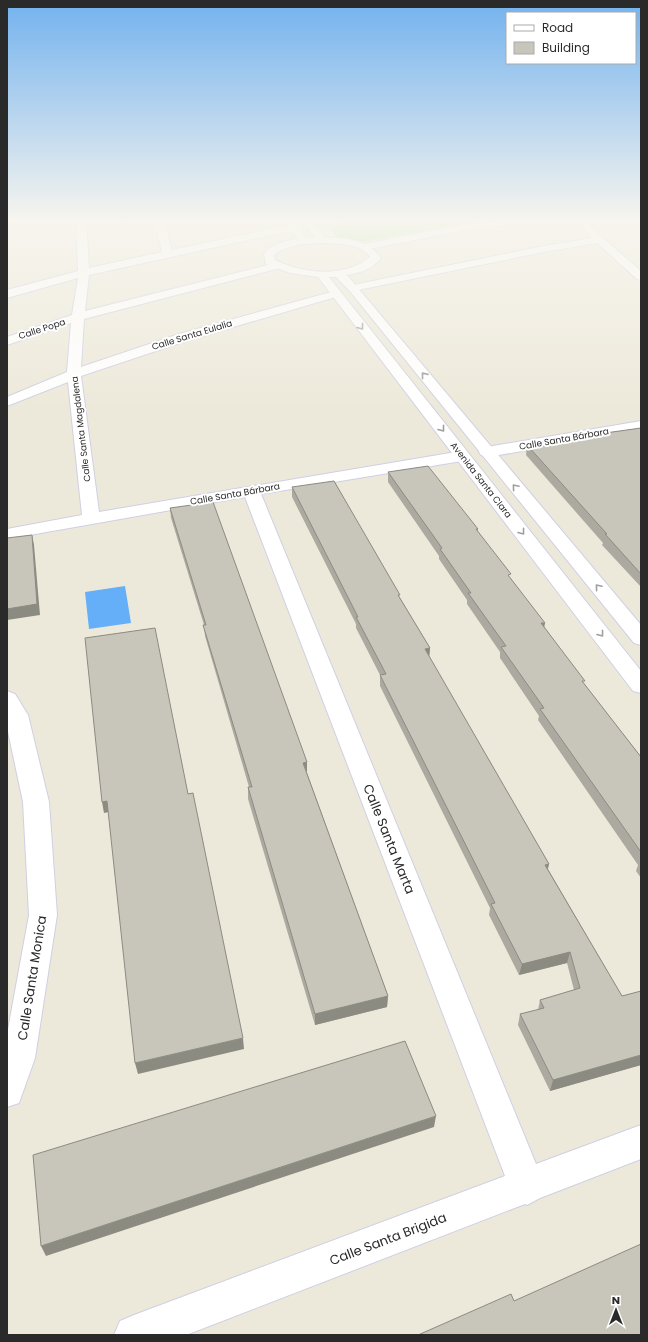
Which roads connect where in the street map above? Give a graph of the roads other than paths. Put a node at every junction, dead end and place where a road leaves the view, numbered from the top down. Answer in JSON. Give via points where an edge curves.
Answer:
{"nodes":[{"id":1,"x":49,"y":283,"type":"edge"},
{"id":2,"x":83,"y":283,"type":"edge"},
{"id":3,"x":211,"y":283,"type":"edge"},
{"id":4,"x":327,"y":283,"type":"edge"},
{"id":5,"x":348,"y":283,"type":"edge"},
{"id":6,"x":379,"y":283,"type":"edge"},
{"id":7,"x":353,"y":288,"type":"junction"},
{"id":8,"x":7,"y":294,"type":"edge"},
{"id":9,"x":335,"y":294,"type":"junction"},
{"id":10,"x":78,"y":317,"type":"junction"},
{"id":11,"x":7,"y":341,"type":"edge"},
{"id":12,"x":74,"y":374,"type":"junction"},
{"id":13,"x":7,"y":402,"type":"edge"},
{"id":14,"x":641,"y":426,"type":"edge"},
{"id":15,"x":486,"y":452,"type":"junction"},
{"id":16,"x":462,"y":456,"type":"junction"},
{"id":17,"x":251,"y":491,"type":"junction"},
{"id":18,"x":91,"y":519,"type":"junction"},
{"id":19,"x":7,"y":534,"type":"edge"},
{"id":20,"x":641,"y":638,"type":"edge"},
{"id":21,"x":641,"y":686,"type":"edge"},
{"id":22,"x":7,"y":699,"type":"edge"},
{"id":23,"x":7,"y":1091,"type":"edge"},
{"id":24,"x":641,"y":1142,"type":"edge"},
{"id":25,"x":527,"y":1187,"type":"junction"},
{"id":26,"x":134,"y":1335,"type":"edge"}],
"edges":[{"from":1,"to":8,"type":"street"},
{"from":2,"to":10,"type":"street","name":"Calle Santa Magdalena"},
{"from":3,"to":10,"type":"street","name":"Calle Popa"},
{"from":4,"to":9,"type":"street","name":"Avenida Santa Clara"},
{"from":5,"to":7,"type":"street","name":"Avenida Santa Clara"},
{"from":6,"to":7,"type":"street"},
{"from":15,"to":7,"type":"street","name":"Avenida Santa Clara","one_way":true},
{"from":9,"to":12,"type":"street","name":"Calle Santa Eulalia","via":[[184,337]]},
{"from":9,"to":16,"type":"street","name":"Avenida Santa Clara","one_way":true},
{"from":10,"to":11,"type":"street","name":"Calle Popa"},
{"from":10,"to":12,"type":"street","name":"Calle Santa Magdalena"},
{"from":12,"to":13,"type":"street","name":"Calle Santa Eulalia"},
{"from":12,"to":18,"type":"street","name":"Calle Santa Magdalena"},
{"from":14,"to":15,"type":"street","name":"Calle Santa Bárbara"},
{"from":20,"to":15,"type":"street","name":"Avenida Santa Clara","one_way":true},
{"from":16,"to":17,"type":"street","name":"Calle Santa Bárbara"},
{"from":16,"to":21,"type":"street","name":"Avenida Santa Clara","one_way":true},
{"from":17,"to":18,"type":"street","name":"Calle Santa Bárbara"},
{"from":17,"to":25,"type":"street","name":"Calle Santa Marta"},
{"from":18,"to":19,"type":"street","name":"Calle Santa Bárbara"},
{"from":22,"to":23,"type":"street","name":"Calle Santa Monica","via":[[16,715],[36,802],[43,915],[19,1058]]},
{"from":24,"to":25,"type":"street","name":"Calle Santa Brigida"},
{"from":25,"to":26,"type":"street","name":"Calle Santa Brigida"}]}
